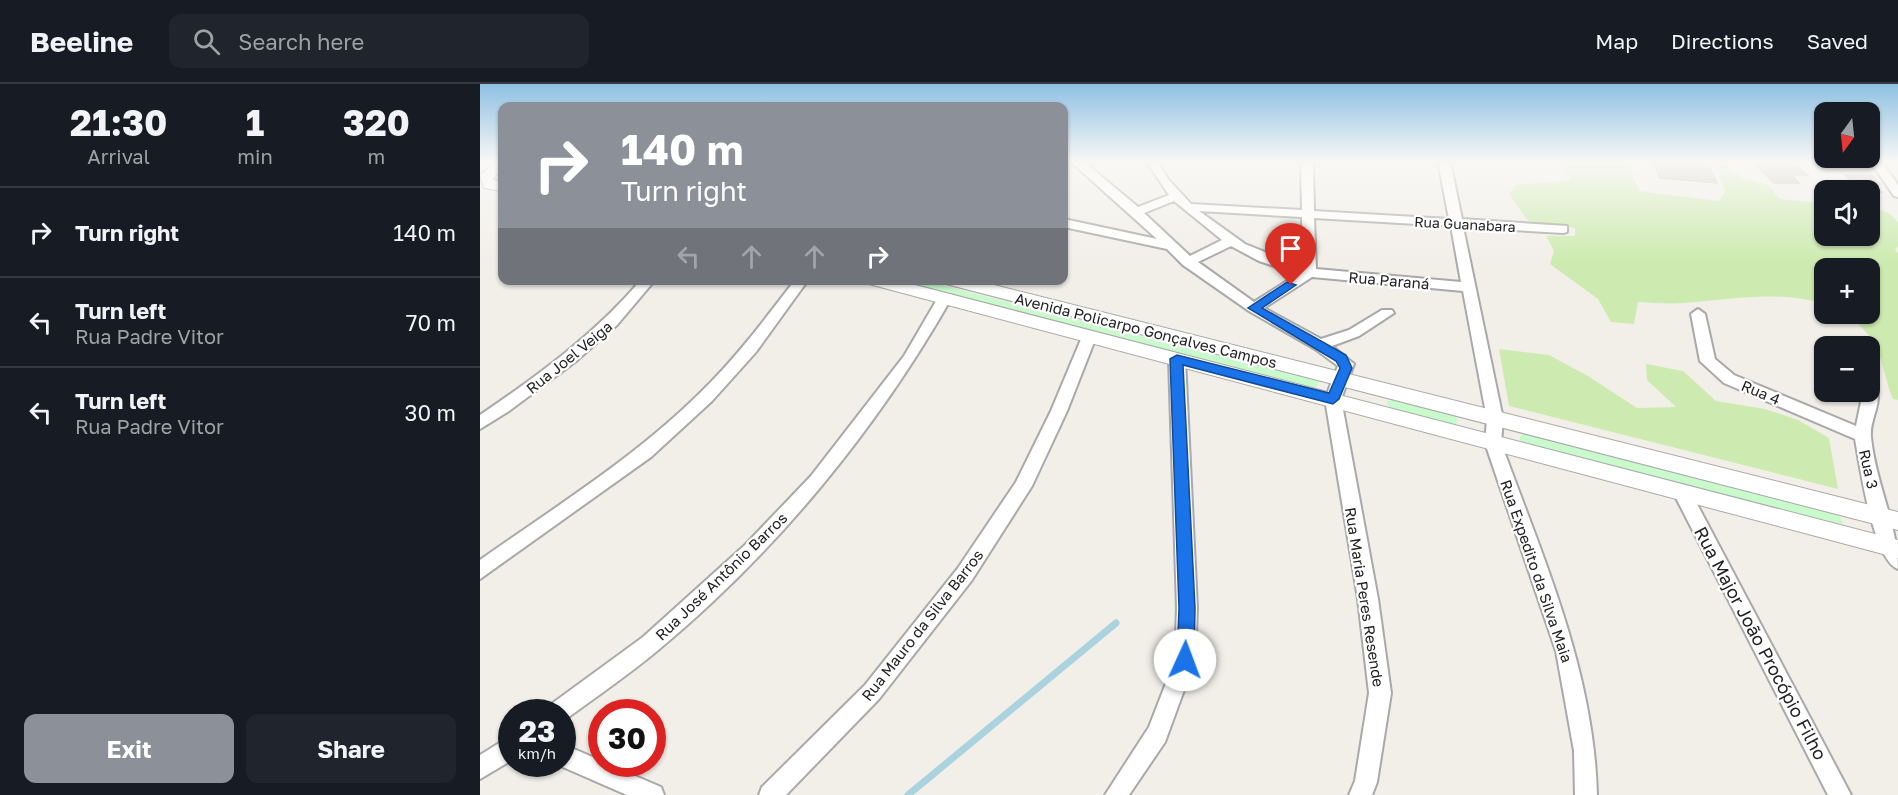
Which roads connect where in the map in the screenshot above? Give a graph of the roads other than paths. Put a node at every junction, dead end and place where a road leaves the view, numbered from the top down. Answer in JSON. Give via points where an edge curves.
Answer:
{"nodes":[{"id":1,"x":1114,"y":194,"type":"edge"},
{"id":2,"x":1173,"y":194,"type":"edge"},
{"id":3,"x":1308,"y":194,"type":"edge"},
{"id":4,"x":1451,"y":194,"type":"edge"},
{"id":5,"x":1175,"y":197,"type":"junction"},
{"id":6,"x":1188,"y":207,"type":"junction"},
{"id":7,"x":1136,"y":212,"type":"junction"},
{"id":8,"x":1308,"y":214,"type":"junction"},
{"id":9,"x":1457,"y":223,"type":"junction"},
{"id":10,"x":1068,"y":224,"type":"edge"},
{"id":11,"x":1563,"y":229,"type":"dead end"},
{"id":12,"x":1231,"y":241,"type":"junction"},
{"id":13,"x":1172,"y":247,"type":"junction"},
{"id":14,"x":1188,"y":262,"type":"junction"},
{"id":15,"x":1309,"y":273,"type":"junction"},
{"id":16,"x":645,"y":285,"type":"edge"},
{"id":17,"x":798,"y":285,"type":"edge"},
{"id":18,"x":893,"y":285,"type":"edge"},
{"id":19,"x":972,"y":285,"type":"edge"},
{"id":20,"x":1470,"y":287,"type":"junction"},
{"id":21,"x":944,"y":299,"type":"junction"},
{"id":22,"x":1254,"y":308,"type":"junction"},
{"id":23,"x":1387,"y":313,"type":"dead end"},
{"id":24,"x":1698,"y":314,"type":"dead end"},
{"id":25,"x":1089,"y":337,"type":"junction"},
{"id":26,"x":1320,"y":345,"type":"junction"},
{"id":27,"x":1177,"y":359,"type":"junction"},
{"id":28,"x":1341,"y":379,"type":"junction"},
{"id":29,"x":1333,"y":399,"type":"junction"},
{"id":30,"x":1870,"y":402,"type":"edge"},
{"id":31,"x":1495,"y":418,"type":"junction"},
{"id":32,"x":480,"y":423,"type":"edge"},
{"id":33,"x":1862,"y":435,"type":"junction"},
{"id":34,"x":1493,"y":443,"type":"junction"},
{"id":35,"x":1682,"y":492,"type":"junction"},
{"id":36,"x":1889,"y":519,"type":"edge"},
{"id":37,"x":1894,"y":552,"type":"edge"},
{"id":38,"x":480,"y":571,"type":"edge"},
{"id":39,"x":576,"y":699,"type":"edge"},
{"id":40,"x":498,"y":756,"type":"edge"},
{"id":41,"x":576,"y":761,"type":"edge"},
{"id":42,"x":480,"y":768,"type":"edge"},
{"id":43,"x":653,"y":795,"type":"edge"},
{"id":44,"x":770,"y":795,"type":"edge"},
{"id":45,"x":1116,"y":795,"type":"edge"},
{"id":46,"x":1360,"y":795,"type":"edge"},
{"id":47,"x":1586,"y":795,"type":"edge"},
{"id":48,"x":1840,"y":795,"type":"edge"}],
"edges":[{"from":1,"to":7,"type":"street"},
{"from":2,"to":5,"type":"street","name":"Rua Paraná"},
{"from":3,"to":8,"type":"street"},
{"from":4,"to":9,"type":"street","name":"Rua Expedito da Silva Maia"},
{"from":5,"to":6,"type":"street","name":"Rua Paraná"},
{"from":5,"to":7,"type":"street"},
{"from":6,"to":8,"type":"street","name":"Rua Guanabara"},
{"from":6,"to":12,"type":"street","name":"Rua Paraná"},
{"from":7,"to":13,"type":"street"},
{"from":8,"to":9,"type":"street","name":"Rua Guanabara"},
{"from":8,"to":15,"type":"street"},
{"from":9,"to":11,"type":"street","name":"Rua Guanabara"},
{"from":9,"to":20,"type":"street","name":"Rua Expedito da Silva Maia"},
{"from":10,"to":13,"type":"street"},
{"from":12,"to":14,"type":"street"},
{"from":12,"to":15,"type":"street","name":"Rua Paraná","via":[[1263,259]]},
{"from":13,"to":14,"type":"street"},
{"from":14,"to":22,"type":"street"},
{"from":15,"to":20,"type":"street","name":"Rua Paraná"},
{"from":15,"to":22,"type":"street"},
{"from":16,"to":32,"type":"street","name":"Rua Joel Veiga","via":[[599,336],[535,387]]},
{"from":17,"to":38,"type":"street","via":[[751,348],[706,398],[645,452]]},
{"from":18,"to":21,"type":"street","name":"Avenida Policarpo Gonçalves Campos"},
{"from":19,"to":28,"type":"street","name":"Avenida Policarpo Gonçalves Campos"},
{"from":20,"to":31,"type":"street","name":"Rua Expedito da Silva Maia"},
{"from":21,"to":25,"type":"street","name":"Avenida Policarpo Gonçalves Campos"},
{"from":21,"to":39,"type":"street","name":"Rua José Antônio Barros","via":[[909,359],[817,481],[752,551],[650,644]]},
{"from":22,"to":26,"type":"street"},
{"from":23,"to":26,"type":"street","via":[[1354,333]]},
{"from":24,"to":33,"type":"street","name":"Rua 4","via":[[1708,361],[1729,379]]},
{"from":25,"to":27,"type":"street","name":"Avenida Policarpo Gonçalves Campos"},
{"from":25,"to":44,"type":"street","name":"Rua Mauro da Silva Barros","via":[[1023,486],[965,574],[872,692]]},
{"from":26,"to":28,"type":"street","via":[[1346,364]]},
{"from":27,"to":29,"type":"street","name":"Avenida Policarpo Gonçalves Campos"},
{"from":27,"to":45,"type":"street","via":[[1187,608],[1185,660],[1157,734]]},
{"from":28,"to":29,"type":"street"},
{"from":28,"to":31,"type":"street","name":"Avenida Policarpo Gonçalves Campos"},
{"from":29,"to":34,"type":"street","name":"Avenida Policarpo Gonçalves Campos"},
{"from":29,"to":46,"type":"street","name":"Rua Maria Peres Resende","via":[[1380,693],[1366,782]]},
{"from":30,"to":33,"type":"street","name":"Rua 3"},
{"from":31,"to":34,"type":"street","name":"Rua Expedito da Silva Maia"},
{"from":31,"to":36,"type":"street","name":"Avenida Policarpo Gonçalves Campos"},
{"from":33,"to":36,"type":"street","name":"Rua 3"},
{"from":34,"to":35,"type":"street","name":"Avenida Policarpo Gonçalves Campos"},
{"from":34,"to":47,"type":"street","name":"Rua Expedito da Silva Maia","via":[[1566,651],[1585,751]]},
{"from":35,"to":37,"type":"street","name":"Avenida Policarpo Gonçalves Campos"},
{"from":35,"to":48,"type":"street","name":"Rua Major João Procópio Filho"},
{"from":36,"to":37,"type":"street","name":"Rua 3"},
{"from":40,"to":42,"type":"street"},
{"from":41,"to":43,"type":"street"}]}
